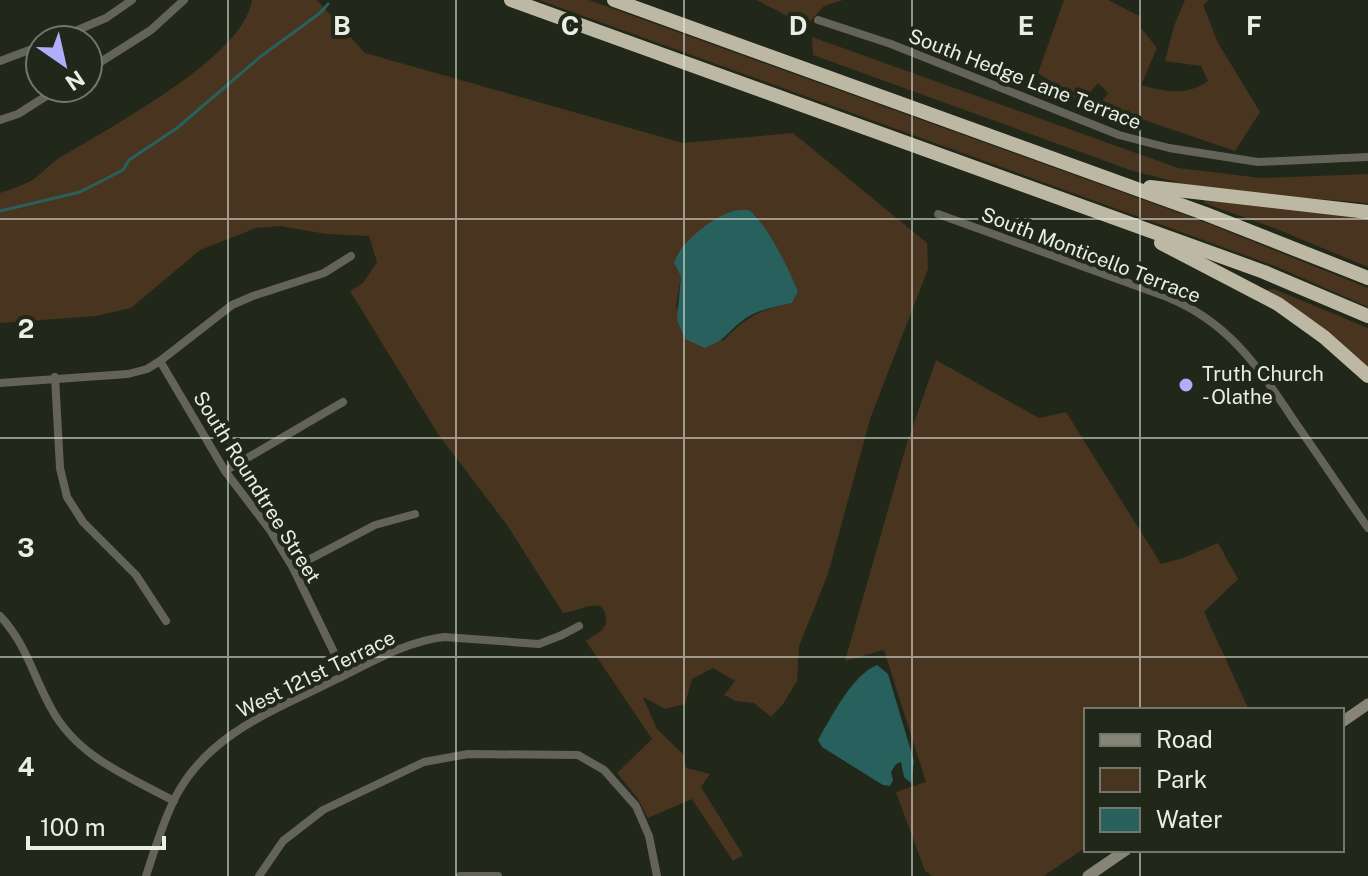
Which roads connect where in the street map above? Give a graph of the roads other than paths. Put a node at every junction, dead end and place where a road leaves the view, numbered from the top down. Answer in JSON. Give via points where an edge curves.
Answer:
{"nodes":[{"id":1,"x":132,"y":0,"type":"edge"},
{"id":2,"x":184,"y":0,"type":"edge"},
{"id":3,"x":511,"y":0,"type":"edge"},
{"id":4,"x":614,"y":0,"type":"edge"},
{"id":5,"x":818,"y":20,"type":"dead end"},
{"id":6,"x":92,"y":24,"type":"edge"},
{"id":7,"x":24,"y":52,"type":"edge"},
{"id":8,"x":104,"y":60,"type":"edge"},
{"id":9,"x":0,"y":61,"type":"edge"},
{"id":10,"x":34,"y":104,"type":"edge"},
{"id":11,"x":0,"y":120,"type":"edge"},
{"id":12,"x":1368,"y":157,"type":"edge"},
{"id":13,"x":1117,"y":182,"type":"junction"},
{"id":14,"x":1368,"y":212,"type":"edge"},
{"id":15,"x":938,"y":214,"type":"dead end"},
{"id":16,"x":1104,"y":214,"type":"junction"},
{"id":17,"x":351,"y":256,"type":"dead end"},
{"id":18,"x":1368,"y":278,"type":"edge"},
{"id":19,"x":1368,"y":316,"type":"edge"},
{"id":20,"x":160,"y":361,"type":"junction"},
{"id":21,"x":1368,"y":376,"type":"edge"},
{"id":22,"x":55,"y":377,"type":"junction"},
{"id":23,"x":0,"y":383,"type":"edge"},
{"id":24,"x":343,"y":402,"type":"dead end"},
{"id":25,"x":225,"y":471,"type":"junction"},
{"id":26,"x":415,"y":514,"type":"dead end"},
{"id":27,"x":1368,"y":528,"type":"edge"},
{"id":28,"x":293,"y":568,"type":"junction"},
{"id":29,"x":0,"y":616,"type":"edge"},
{"id":30,"x":166,"y":621,"type":"dead end"},
{"id":31,"x":579,"y":626,"type":"dead end"},
{"id":32,"x":345,"y":675,"type":"junction"},
{"id":33,"x":1368,"y":704,"type":"edge"},
{"id":34,"x":1344,"y":721,"type":"edge"},
{"id":35,"x":174,"y":801,"type":"junction"},
{"id":36,"x":1123,"y":852,"type":"edge"},
{"id":37,"x":146,"y":876,"type":"edge"},
{"id":38,"x":259,"y":876,"type":"edge"},
{"id":39,"x":460,"y":876,"type":"edge"},
{"id":40,"x":498,"y":876,"type":"edge"},
{"id":41,"x":657,"y":876,"type":"edge"},
{"id":42,"x":1088,"y":876,"type":"edge"}],
"edges":[{"from":1,"to":6,"type":"street"},
{"from":2,"to":8,"type":"street","via":[[151,30]]},
{"from":3,"to":16,"type":"highway"},
{"from":4,"to":13,"type":"highway"},
{"from":5,"to":12,"type":"street","name":"South Hedge Lane Terrace","via":[[1119,135],[1169,148],[1258,162]]},
{"from":7,"to":9,"type":"street"},
{"from":10,"to":11,"type":"street"},
{"from":13,"to":14,"type":"highway"},
{"from":13,"to":18,"type":"highway"},
{"from":15,"to":27,"type":"street","name":"South Monticello Terrace","via":[[1197,311],[1242,347]]},
{"from":16,"to":19,"type":"highway"},
{"from":16,"to":21,"type":"highway","via":[[1278,304]]},
{"from":17,"to":20,"type":"street","via":[[324,273],[232,305]]},
{"from":20,"to":22,"type":"street","via":[[128,374]]},
{"from":20,"to":25,"type":"street","name":"South Roundtree Street"},
{"from":22,"to":23,"type":"street"},
{"from":22,"to":30,"type":"street","via":[[60,468],[67,497],[83,522],[136,575]]},
{"from":24,"to":25,"type":"street"},
{"from":25,"to":28,"type":"street","name":"South Roundtree Street"},
{"from":26,"to":28,"type":"street","via":[[375,525]]},
{"from":28,"to":32,"type":"street","name":"South Roundtree Street"},
{"from":29,"to":35,"type":"street","via":[[23,646],[52,711],[71,737],[96,759]]},
{"from":31,"to":32,"type":"street","name":"West 121st Terrace","via":[[539,644],[430,638]]},
{"from":32,"to":35,"type":"street","name":"West 121st Terrace","via":[[232,733],[207,754]]},
{"from":33,"to":34,"type":"main road"},
{"from":35,"to":37,"type":"street","name":"West 121st Terrace"},
{"from":36,"to":42,"type":"main road"},
{"from":38,"to":41,"type":"street","via":[[283,841],[310,818],[424,762],[468,754],[578,755],[604,770],[636,806]]},
{"from":39,"to":40,"type":"street"}]}
